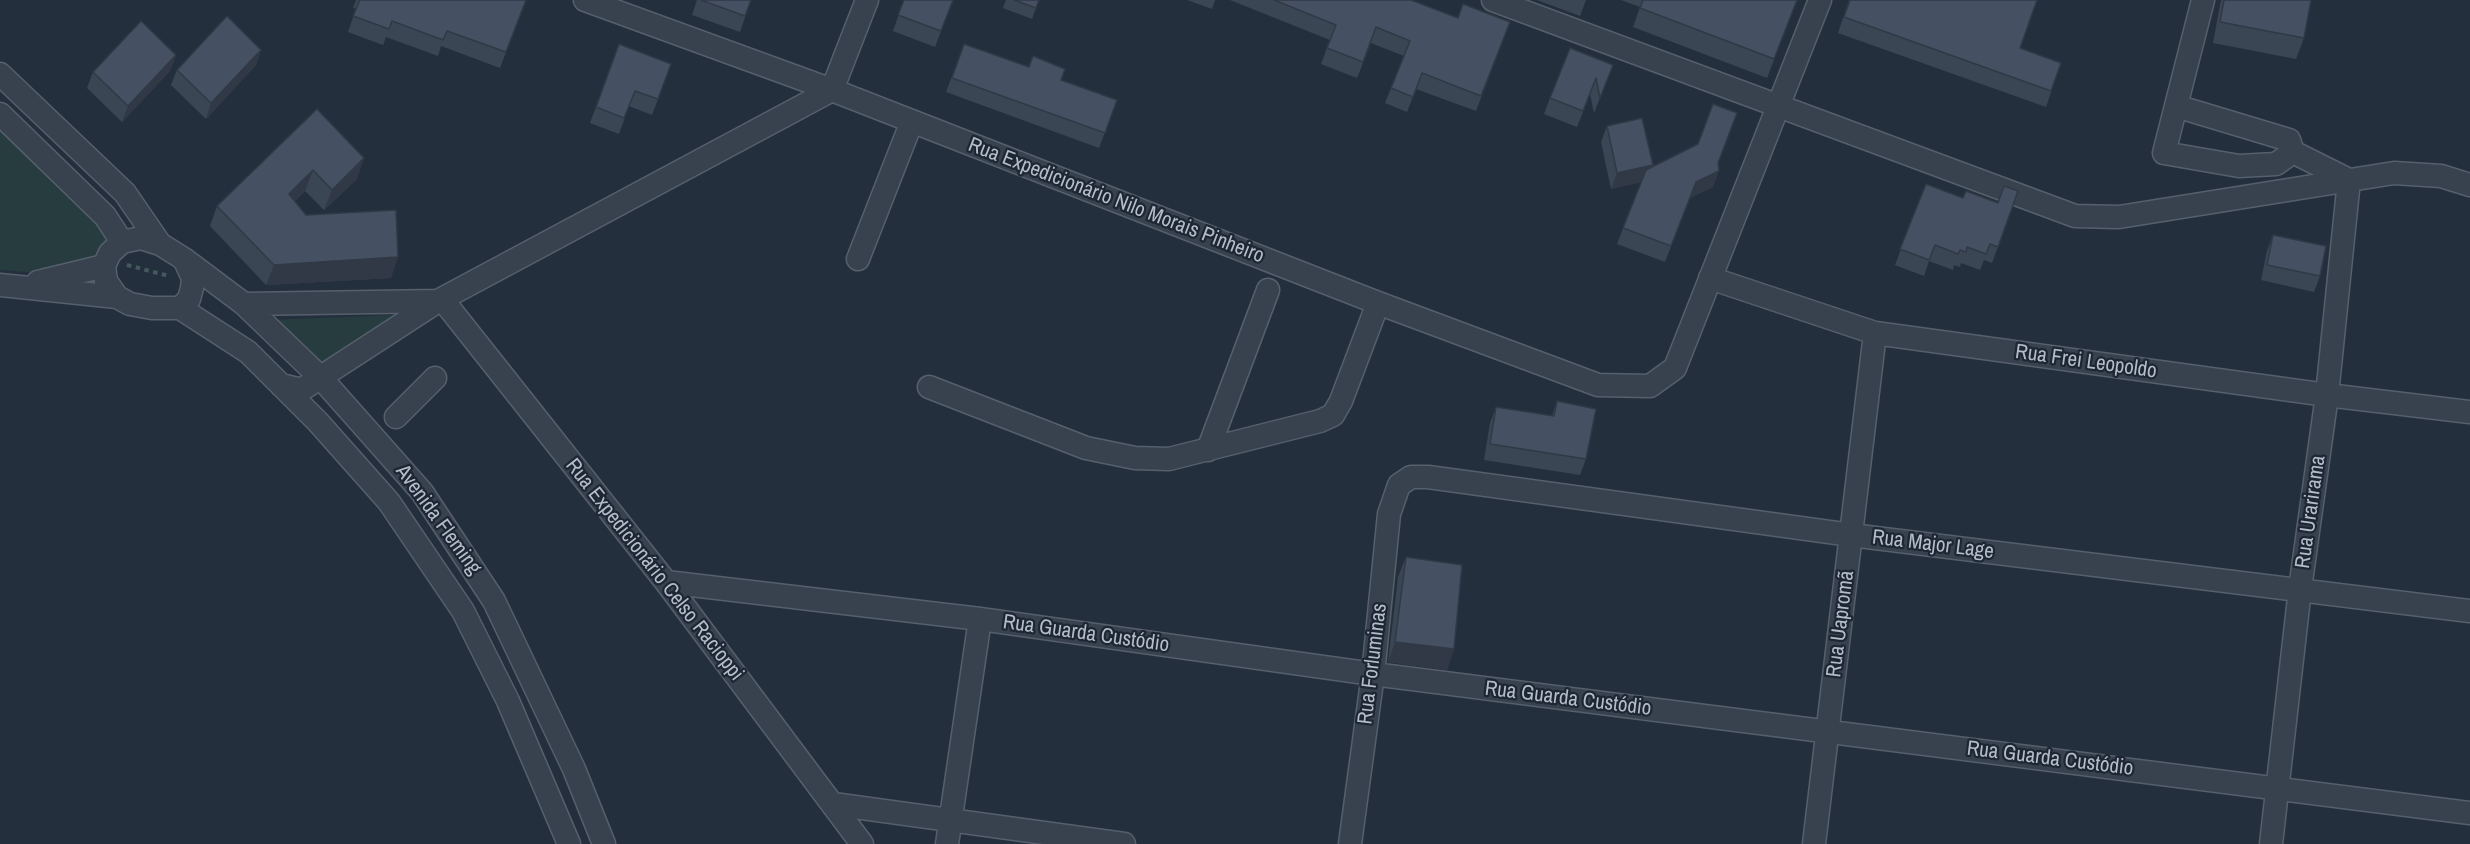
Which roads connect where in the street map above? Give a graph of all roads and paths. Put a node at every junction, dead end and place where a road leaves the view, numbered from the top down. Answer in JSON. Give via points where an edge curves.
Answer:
{"nodes":[{"id":1,"x":585,"y":0,"type":"edge"},
{"id":2,"x":867,"y":0,"type":"edge"},
{"id":3,"x":1493,"y":0,"type":"edge"},
{"id":4,"x":1820,"y":0,"type":"edge"},
{"id":5,"x":2203,"y":0,"type":"edge"},
{"id":6,"x":0,"y":74,"type":"edge"},
{"id":7,"x":832,"y":90,"type":"junction"},
{"id":8,"x":1777,"y":106,"type":"junction"},
{"id":9,"x":2176,"y":106,"type":"junction"},
{"id":10,"x":0,"y":114,"type":"edge"},
{"id":11,"x":912,"y":121,"type":"junction"},
{"id":12,"x":2293,"y":152,"type":"junction"},
{"id":13,"x":2349,"y":180,"type":"junction"},
{"id":14,"x":2470,"y":185,"type":"edge"},
{"id":15,"x":122,"y":242,"type":"junction"},
{"id":16,"x":160,"y":244,"type":"junction"},
{"id":17,"x":858,"y":259,"type":"dead end"},
{"id":18,"x":184,"y":260,"type":"junction"},
{"id":19,"x":104,"y":266,"type":"junction"},
{"id":20,"x":1710,"y":278,"type":"junction"},
{"id":21,"x":8,"y":286,"type":"edge"},
{"id":22,"x":192,"y":288,"type":"junction"},
{"id":23,"x":1268,"y":290,"type":"dead end"},
{"id":24,"x":117,"y":297,"type":"junction"},
{"id":25,"x":440,"y":300,"type":"junction"},
{"id":26,"x":1378,"y":303,"type":"junction"},
{"id":27,"x":244,"y":304,"type":"junction"},
{"id":28,"x":180,"y":308,"type":"junction"},
{"id":29,"x":1875,"y":333,"type":"junction"},
{"id":30,"x":321,"y":378,"type":"junction"},
{"id":31,"x":435,"y":378,"type":"dead end"},
{"id":32,"x":281,"y":385,"type":"junction"},
{"id":33,"x":929,"y":387,"type":"dead end"},
{"id":34,"x":2327,"y":395,"type":"junction"},
{"id":35,"x":2470,"y":412,"type":"edge"},
{"id":36,"x":374,"y":436,"type":"junction"},
{"id":37,"x":1208,"y":450,"type":"junction"},
{"id":38,"x":1399,"y":486,"type":"joint"},
{"id":39,"x":1851,"y":535,"type":"junction"},
{"id":40,"x":666,"y":582,"type":"junction"},
{"id":41,"x":2300,"y":589,"type":"junction"},
{"id":42,"x":2470,"y":611,"type":"edge"},
{"id":43,"x":980,"y":619,"type":"junction"},
{"id":44,"x":1373,"y":674,"type":"junction"},
{"id":45,"x":1828,"y":731,"type":"junction"},
{"id":46,"x":2279,"y":789,"type":"junction"},
{"id":47,"x":833,"y":804,"type":"junction"},
{"id":48,"x":2470,"y":813,"type":"edge"},
{"id":49,"x":950,"y":820,"type":"junction"},
{"id":50,"x":569,"y":844,"type":"edge"},
{"id":51,"x":604,"y":844,"type":"edge"},
{"id":52,"x":862,"y":844,"type":"edge"},
{"id":53,"x":947,"y":844,"type":"edge"},
{"id":54,"x":1124,"y":844,"type":"edge"},
{"id":55,"x":1350,"y":844,"type":"edge"},
{"id":56,"x":1814,"y":844,"type":"edge"},
{"id":57,"x":2271,"y":844,"type":"edge"}],
"edges":[{"from":1,"to":7,"type":"street","name":"Rua Expedicionário Nilo Morais Pinheiro"},
{"from":2,"to":7,"type":"street"},
{"from":3,"to":8,"type":"street"},
{"from":4,"to":8,"type":"street"},
{"from":5,"to":9,"type":"street"},
{"from":6,"to":16,"type":"street","via":[[125,193]]},
{"from":7,"to":11,"type":"street","name":"Rua Expedicionário Nilo Morais Pinheiro"},
{"from":7,"to":25,"type":"street"},
{"from":8,"to":13,"type":"street","via":[[2075,216],[2119,217]]},
{"from":8,"to":20,"type":"street"},
{"from":9,"to":12,"type":"street","via":[[2289,140]]},
{"from":9,"to":12,"type":"street","via":[[2164,153],[2239,166],[2276,164]]},
{"from":10,"to":15,"type":"street","via":[[105,216]]},
{"from":11,"to":17,"type":"street"},
{"from":11,"to":26,"type":"street","name":"Rua Expedicionário Nilo Morais Pinheiro"},
{"from":12,"to":13,"type":"street"},
{"from":13,"to":14,"type":"street","via":[[2394,173],[2441,176]]},
{"from":13,"to":34,"type":"street","name":"Rua Urarirama"},
{"from":15,"to":16,"type":"street","via":[[141,238]]},
{"from":15,"to":19,"type":"street"},
{"from":16,"to":18,"type":"street","name":"Avenida Fleming"},
{"from":18,"to":22,"type":"street","via":[[193,278]]},
{"from":18,"to":27,"type":"street","name":"Avenida Fleming"},
{"from":19,"to":21,"type":"street"},
{"from":19,"to":22,"type":"path","via":[[149,269]]},
{"from":19,"to":24,"type":"street","via":[[106,281]]},
{"from":20,"to":26,"type":"street","name":"Rua Expedicionário Nilo Morais Pinheiro","via":[[1675,368],[1650,386],[1598,385]]},
{"from":20,"to":29,"type":"street","name":"Rua Frei Leopoldo"},
{"from":21,"to":24,"type":"street"},
{"from":22,"to":28,"type":"street","via":[[189,299]]},
{"from":23,"to":37,"type":"street"},
{"from":24,"to":28,"type":"street","via":[[152,308]]},
{"from":25,"to":27,"type":"street"},
{"from":25,"to":30,"type":"street"},
{"from":25,"to":40,"type":"street","name":"Rua Expedicionário Celso Racioppi"},
{"from":26,"to":37,"type":"street","via":[[1333,415],[1320,422]]},
{"from":27,"to":30,"type":"street","name":"Avenida Fleming"},
{"from":28,"to":32,"type":"street","name":"Avenida Fleming","via":[[248,352]]},
{"from":29,"to":34,"type":"street","name":"Rua Frei Leopoldo"},
{"from":29,"to":39,"type":"street","name":"Rua Uapromã"},
{"from":30,"to":32,"type":"street","via":[[301,390]]},
{"from":30,"to":36,"type":"street","name":"Avenida Fleming"},
{"from":31,"to":36,"type":"street","via":[[396,417],[397,429]]},
{"from":32,"to":50,"type":"street","name":"Avenida Fleming","via":[[389,502],[463,610],[508,701]]},
{"from":33,"to":37,"type":"street","via":[[1096,450],[1135,458],[1169,459]]},
{"from":34,"to":35,"type":"street","name":"Rua Frei Leopoldo"},
{"from":34,"to":41,"type":"street","name":"Rua Urarirama"},
{"from":36,"to":51,"type":"street","name":"Avenida Fleming","via":[[422,492],[494,601]]},
{"from":38,"to":39,"type":"street","name":"Rua Major Lage","via":[[1411,477],[1428,477]]},
{"from":38,"to":44,"type":"street","name":"Rua Forluminas","via":[[1389,514]]},
{"from":39,"to":41,"type":"street","name":"Rua Major Lage"},
{"from":39,"to":45,"type":"street","name":"Rua Uapromã"},
{"from":40,"to":43,"type":"street","name":"Rua Guarda Custódio"},
{"from":40,"to":47,"type":"street","name":"Rua Expedicionário Celso Racioppi"},
{"from":41,"to":42,"type":"street","name":"Rua Major Lage"},
{"from":41,"to":46,"type":"street","name":"Rua Urarirama"},
{"from":43,"to":44,"type":"street","name":"Rua Guarda Custódio"},
{"from":43,"to":49,"type":"street"},
{"from":44,"to":45,"type":"street","name":"Rua Guarda Custódio"},
{"from":44,"to":55,"type":"street","name":"Rua Forluminas"},
{"from":45,"to":46,"type":"street","name":"Rua Guarda Custódio"},
{"from":45,"to":56,"type":"street","name":"Rua Uapromã"},
{"from":46,"to":48,"type":"street","name":"Rua Guarda Custódio"},
{"from":46,"to":57,"type":"street","name":"Rua Urarirama"},
{"from":47,"to":49,"type":"street"},
{"from":47,"to":52,"type":"street","name":"Rua Expedicionário Celso Racioppi"},
{"from":49,"to":53,"type":"street"},
{"from":49,"to":54,"type":"street"}]}
